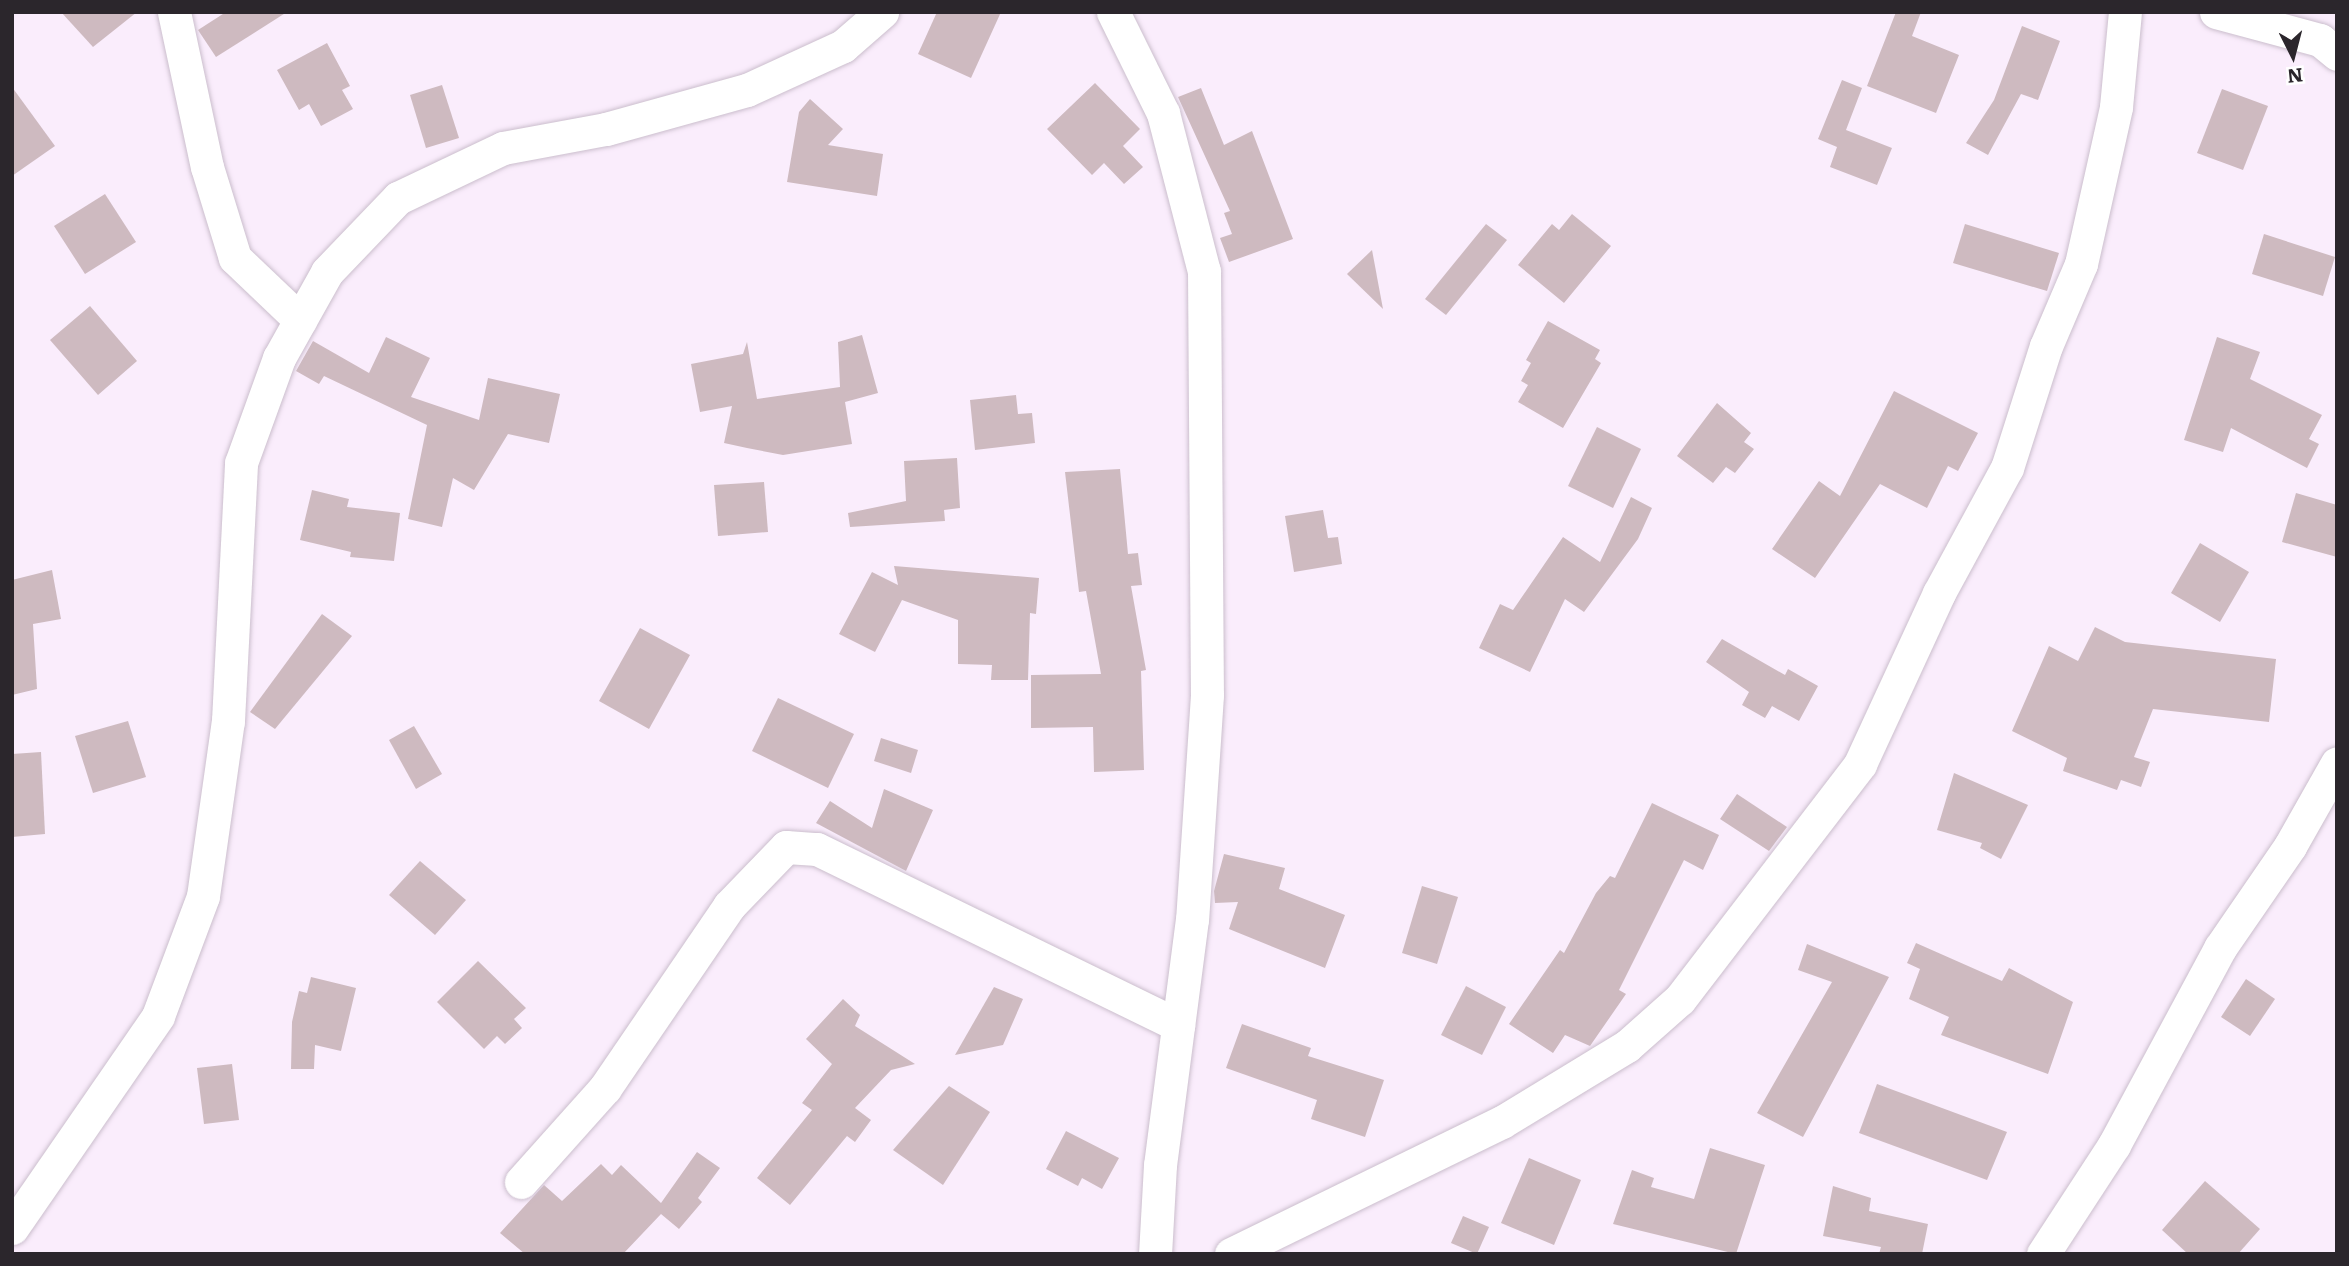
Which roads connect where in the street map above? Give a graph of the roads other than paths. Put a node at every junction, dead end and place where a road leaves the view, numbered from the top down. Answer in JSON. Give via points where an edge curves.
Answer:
{"nodes":[{"id":1,"x":174,"y":12,"type":"edge"},
{"id":2,"x":882,"y":12,"type":"edge"},
{"id":3,"x":1113,"y":12,"type":"edge"},
{"id":4,"x":2126,"y":12,"type":"edge"},
{"id":5,"x":2216,"y":12,"type":"edge"},
{"id":6,"x":2337,"y":54,"type":"edge"},
{"id":7,"x":300,"y":320,"type":"junction"},
{"id":8,"x":2337,"y":763,"type":"edge"},
{"id":9,"x":1178,"y":1025,"type":"junction"},
{"id":10,"x":521,"y":1182,"type":"dead end"},
{"id":11,"x":12,"y":1228,"type":"edge"},
{"id":12,"x":1156,"y":1254,"type":"edge"},
{"id":13,"x":1231,"y":1254,"type":"edge"},
{"id":14,"x":2043,"y":1254,"type":"edge"}],
"edges":[{"from":1,"to":7,"type":"street","via":[[207,167],[235,258]]},
{"from":2,"to":7,"type":"street","via":[[843,46],[747,90],[606,129],[503,148],[398,198],[327,272]]},
{"from":3,"to":9,"type":"street","via":[[1163,113],[1204,271],[1207,695],[1192,919]]},
{"from":4,"to":13,"type":"street","via":[[2116,107],[2081,264],[2046,346],[2007,468],[1939,593],[1860,764],[1681,999],[1627,1046],[1502,1122]]},
{"from":5,"to":6,"type":"street","via":[[2320,40]]},
{"from":7,"to":11,"type":"street","via":[[242,463],[228,721],[203,896],[158,1016]]},
{"from":8,"to":14,"type":"street","via":[[2220,948],[2114,1145]]},
{"from":9,"to":10,"type":"street","via":[[817,849],[803,843],[786,847],[729,906],[604,1088]]},
{"from":9,"to":12,"type":"street"}]}
